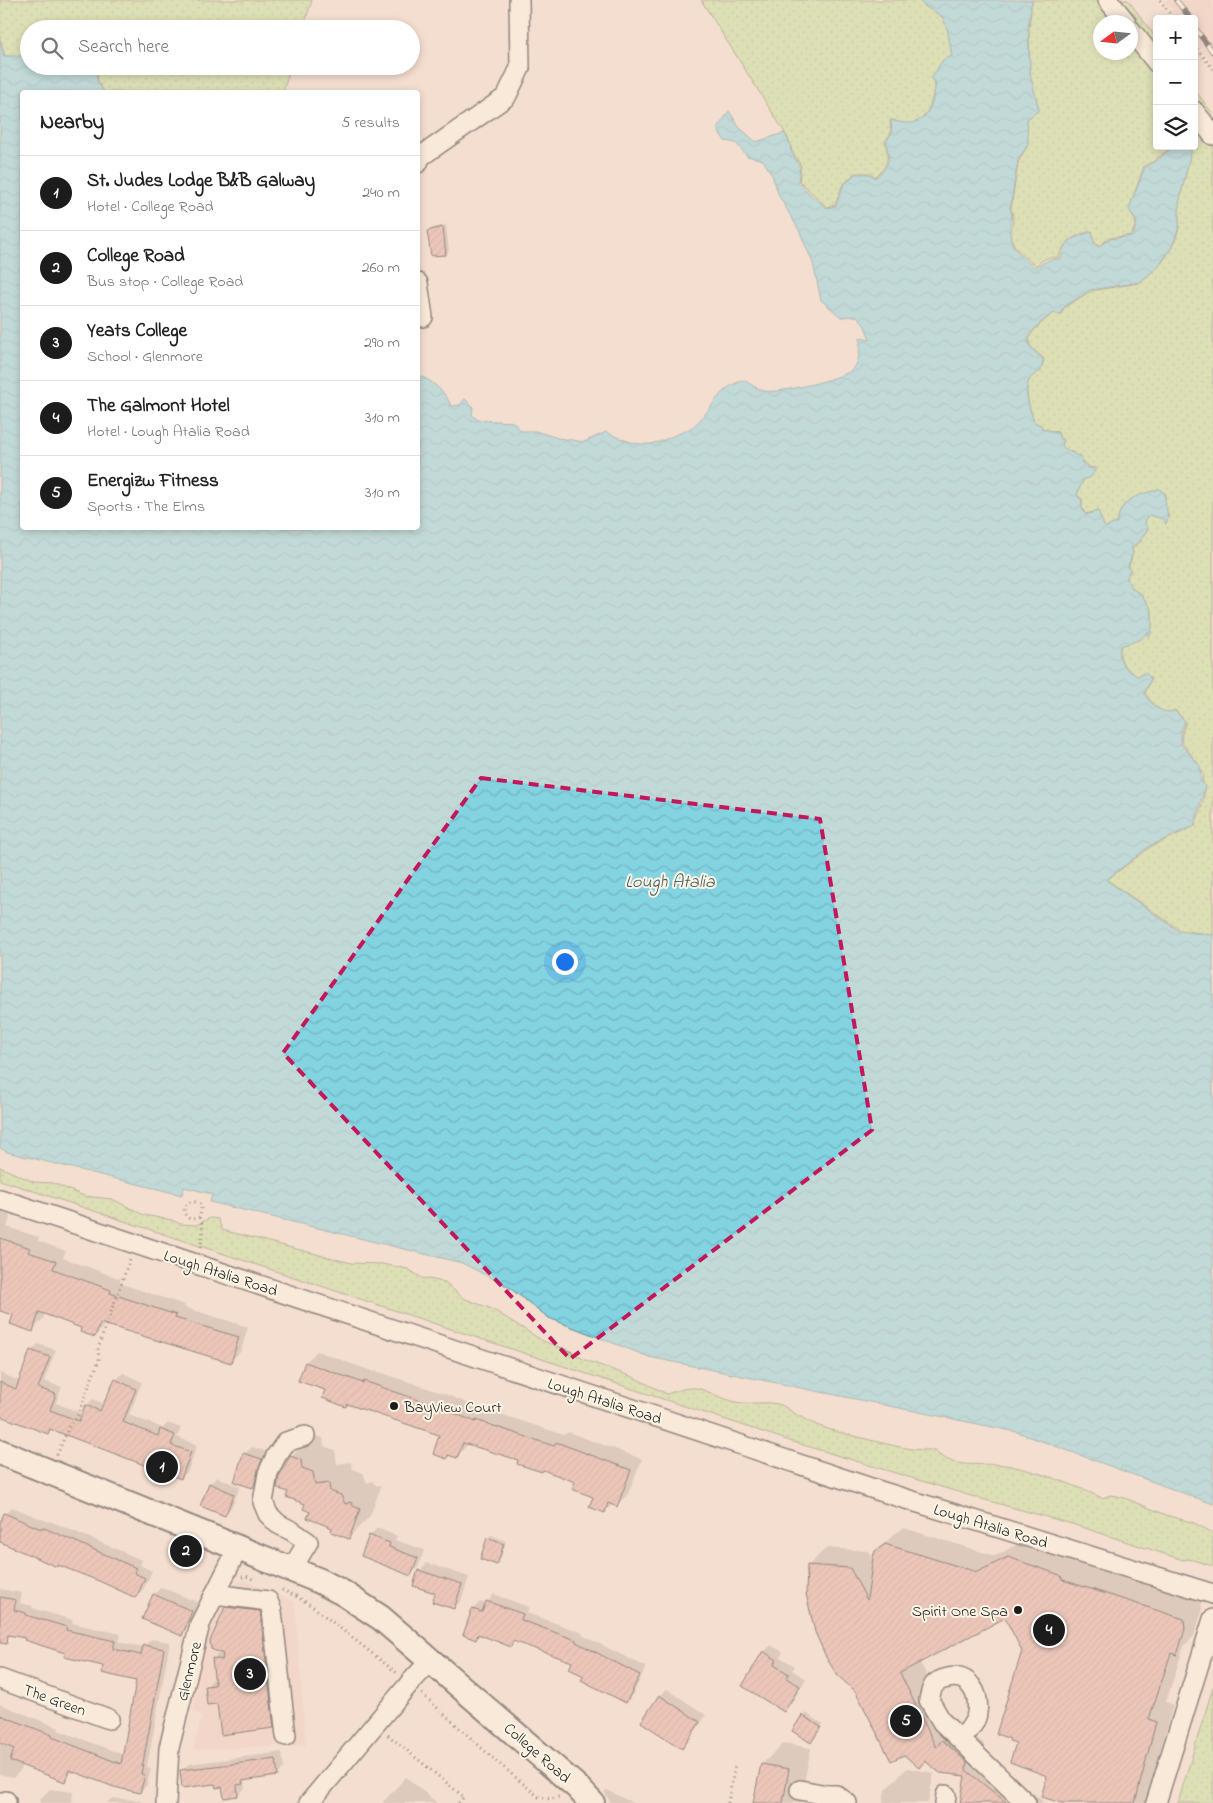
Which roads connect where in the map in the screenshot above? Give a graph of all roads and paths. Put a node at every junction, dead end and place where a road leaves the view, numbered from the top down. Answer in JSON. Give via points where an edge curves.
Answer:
{"nodes":[{"id":1,"x":519,"y":0,"type":"edge"},
{"id":2,"x":1108,"y":0,"type":"edge"},
{"id":3,"x":1160,"y":0,"type":"edge"},
{"id":4,"x":1120,"y":15,"type":"edge"},
{"id":5,"x":1171,"y":15,"type":"edge"},
{"id":6,"x":1138,"y":39,"type":"edge"},
{"id":7,"x":1198,"y":50,"type":"edge"},
{"id":8,"x":1155,"y":60,"type":"edge"},
{"id":9,"x":1213,"y":69,"type":"edge"},
{"id":10,"x":420,"y":158,"type":"edge"},
{"id":11,"x":420,"y":297,"type":"edge"},
{"id":12,"x":423,"y":317,"type":"dead end"},
{"id":13,"x":0,"y":1199,"type":"edge"},
{"id":14,"x":199,"y":1217,"type":"junction"},
{"id":15,"x":136,"y":1244,"type":"junction"},
{"id":16,"x":200,"y":1248,"type":"dead end"},
{"id":17,"x":304,"y":1436,"type":"dead end"},
{"id":18,"x":0,"y":1452,"type":"edge"},
{"id":19,"x":49,"y":1472,"type":"junction"},
{"id":20,"x":238,"y":1548,"type":"junction"},
{"id":21,"x":234,"y":1579,"type":"dead end"},
{"id":22,"x":285,"y":1580,"type":"junction"},
{"id":23,"x":263,"y":1583,"type":"dead end"},
{"id":24,"x":306,"y":1592,"type":"dead end"},
{"id":25,"x":215,"y":1594,"type":"junction"},
{"id":26,"x":1213,"y":1594,"type":"edge"},
{"id":27,"x":296,"y":1596,"type":"junction"},
{"id":28,"x":1213,"y":1619,"type":"edge"},
{"id":29,"x":432,"y":1660,"type":"junction"},
{"id":30,"x":401,"y":1677,"type":"dead end"},
{"id":31,"x":0,"y":1679,"type":"edge"},
{"id":32,"x":109,"y":1719,"type":"dead end"},
{"id":33,"x":383,"y":1731,"type":"dead end"},
{"id":34,"x":286,"y":1736,"type":"dead end"},
{"id":35,"x":961,"y":1740,"type":"dead end"},
{"id":36,"x":735,"y":1765,"type":"dead end"},
{"id":37,"x":800,"y":1790,"type":"dead end"},
{"id":38,"x":585,"y":1795,"type":"edge"},
{"id":39,"x":825,"y":1799,"type":"edge"},
{"id":40,"x":166,"y":1803,"type":"edge"},
{"id":41,"x":310,"y":1803,"type":"edge"},
{"id":42,"x":458,"y":1803,"type":"edge"},
{"id":43,"x":728,"y":1803,"type":"edge"},
{"id":44,"x":847,"y":1803,"type":"edge"},
{"id":45,"x":1026,"y":1803,"type":"edge"},
{"id":46,"x":1156,"y":1803,"type":"edge"}],
"edges":[{"from":1,"to":10,"type":"street","via":[[520,68],[506,97]]},
{"from":2,"to":4,"type":"street"},
{"from":3,"to":5,"type":"path"},
{"from":6,"to":8,"type":"street"},
{"from":7,"to":9,"type":"path"},
{"from":11,"to":12,"type":"street"},
{"from":13,"to":15,"type":"street","name":"Lough Atalia Road"},
{"from":14,"to":14,"type":"path","via":[[201,1206],[191,1201],[186,1204],[185,1214],[189,1218]]},
{"from":14,"to":16,"type":"path","via":[[203,1224]]},
{"from":15,"to":19,"type":"path","via":[[98,1348],[99,1360],[84,1401]]},
{"from":15,"to":26,"type":"street","name":"Lough Atalia Road","via":[[880,1491]]},
{"from":17,"to":22,"type":"street","via":[[286,1442],[276,1456],[268,1472],[263,1502],[268,1514],[278,1524],[308,1542]]},
{"from":18,"to":19,"type":"main road","name":"College Road"},
{"from":19,"to":20,"type":"main road","name":"College Road"},
{"from":20,"to":22,"type":"main road","name":"College Road"},
{"from":20,"to":25,"type":"street","name":"Glenmore"},
{"from":21,"to":23,"type":"path","via":[[246,1576]]},
{"from":22,"to":27,"type":"path"},
{"from":22,"to":29,"type":"main road","name":"College Road","via":[[320,1582],[361,1604]]},
{"from":24,"to":27,"type":"path"},
{"from":25,"to":34,"type":"street","via":[[268,1601],[272,1611]]},
{"from":25,"to":40,"type":"street","name":"Glenmore","via":[[200,1624],[169,1748]]},
{"from":27,"to":30,"type":"path"},
{"from":28,"to":46,"type":"street"},
{"from":29,"to":38,"type":"main road","name":"College Road"},
{"from":29,"to":41,"type":"street","via":[[398,1696]]},
{"from":31,"to":32,"type":"street","name":"The Green"},
{"from":33,"to":42,"type":"path","via":[[464,1797]]},
{"from":35,"to":45,"type":"street"},
{"from":36,"to":43,"type":"path"},
{"from":37,"to":39,"type":"street"},
{"from":39,"to":44,"type":"street","via":[[836,1795]]}]}
